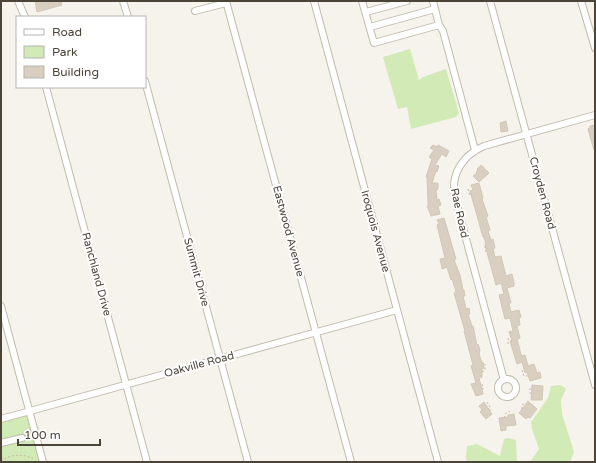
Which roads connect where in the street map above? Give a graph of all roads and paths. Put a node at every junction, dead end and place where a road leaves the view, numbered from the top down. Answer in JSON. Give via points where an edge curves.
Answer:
{"nodes":[{"id":1,"x":18,"y":1,"type":"edge"},
{"id":2,"x":123,"y":1,"type":"edge"},
{"id":3,"x":314,"y":1,"type":"edge"},
{"id":4,"x":362,"y":1,"type":"edge"},
{"id":5,"x":407,"y":1,"type":"edge"},
{"id":6,"x":433,"y":1,"type":"edge"},
{"id":7,"x":490,"y":1,"type":"edge"},
{"id":8,"x":582,"y":1,"type":"edge"},
{"id":9,"x":226,"y":2,"type":"edge"},
{"id":10,"x":435,"y":9,"type":"junction"},
{"id":11,"x":195,"y":10,"type":"dead end"},
{"id":12,"x":366,"y":12,"type":"junction"},
{"id":13,"x":25,"y":16,"type":"edge"},
{"id":14,"x":128,"y":16,"type":"edge"},
{"id":15,"x":439,"y":25,"type":"junction"},
{"id":16,"x":370,"y":27,"type":"junction"},
{"id":17,"x":595,"y":48,"type":"edge"},
{"id":18,"x":146,"y":85,"type":"edge"},
{"id":19,"x":46,"y":88,"type":"edge"},
{"id":20,"x":595,"y":115,"type":"edge"},
{"id":21,"x":527,"y":134,"type":"junction"},
{"id":22,"x":475,"y":150,"type":"junction"},
{"id":23,"x":468,"y":189,"type":"dead end"},
{"id":24,"x":472,"y":195,"type":"dead end"},
{"id":25,"x":485,"y":246,"type":"dead end"},
{"id":26,"x":486,"y":253,"type":"dead end"},
{"id":27,"x":1,"y":306,"type":"edge"},
{"id":28,"x":397,"y":310,"type":"junction"},
{"id":29,"x":317,"y":332,"type":"junction"},
{"id":30,"x":511,"y":336,"type":"dead end"},
{"id":31,"x":508,"y":344,"type":"dead end"},
{"id":32,"x":220,"y":359,"type":"junction"},
{"id":33,"x":485,"y":364,"type":"dead end"},
{"id":34,"x":522,"y":370,"type":"dead end"},
{"id":35,"x":482,"y":372,"type":"dead end"},
{"id":36,"x":528,"y":376,"type":"dead end"},
{"id":37,"x":504,"y":380,"type":"dead end"},
{"id":38,"x":126,"y":384,"type":"junction"},
{"id":39,"x":482,"y":384,"type":"dead end"},
{"id":40,"x":595,"y":385,"type":"edge"},
{"id":41,"x":530,"y":388,"type":"dead end"},
{"id":42,"x":482,"y":389,"type":"dead end"},
{"id":43,"x":532,"y":395,"type":"dead end"},
{"id":44,"x":487,"y":402,"type":"dead end"},
{"id":45,"x":524,"y":402,"type":"dead end"},
{"id":46,"x":522,"y":409,"type":"dead end"},
{"id":47,"x":490,"y":410,"type":"dead end"},
{"id":48,"x":29,"y":411,"type":"junction"},
{"id":49,"x":510,"y":411,"type":"dead end"},
{"id":50,"x":504,"y":418,"type":"dead end"},
{"id":51,"x":1,"y":419,"type":"edge"},
{"id":52,"x":22,"y":438,"type":"dead end"},
{"id":53,"x":1,"y":443,"type":"edge"},
{"id":54,"x":35,"y":458,"type":"dead end"},
{"id":55,"x":1,"y":461,"type":"edge"},
{"id":56,"x":43,"y":462,"type":"edge"},
{"id":57,"x":147,"y":462,"type":"edge"},
{"id":58,"x":248,"y":462,"type":"edge"},
{"id":59,"x":351,"y":462,"type":"edge"},
{"id":60,"x":438,"y":462,"type":"edge"}],
"edges":[{"from":1,"to":13,"type":"street"},
{"from":2,"to":14,"type":"street"},
{"from":3,"to":28,"type":"street","name":"Iroquois Avenue"},
{"from":4,"to":12,"type":"street"},
{"from":5,"to":12,"type":"street"},
{"from":6,"to":10,"type":"street"},
{"from":7,"to":21,"type":"street","name":"Croyden Road"},
{"from":8,"to":17,"type":"street"},
{"from":9,"to":11,"type":"street"},
{"from":9,"to":29,"type":"street","name":"Eastwood Avenue"},
{"from":10,"to":15,"type":"street"},
{"from":10,"to":16,"type":"street"},
{"from":12,"to":16,"type":"street"},
{"from":15,"to":16,"type":"street","via":[[374,43]]},
{"from":15,"to":22,"type":"street","via":[[457,79]]},
{"from":18,"to":32,"type":"street","name":"Summit Drive"},
{"from":19,"to":38,"type":"street","name":"Ranchland Drive"},
{"from":20,"to":21,"type":"street","name":"Rae Road"},
{"from":21,"to":22,"type":"street","name":"Rae Road"},
{"from":21,"to":40,"type":"street","name":"Croyden Road"},
{"from":22,"to":37,"type":"street","name":"Rae Road","via":[[459,167],[454,180],[454,193]]},
{"from":23,"to":24,"type":"path"},
{"from":25,"to":26,"type":"path"},
{"from":27,"to":48,"type":"street"},
{"from":28,"to":29,"type":"street","name":"Oakville Road"},
{"from":28,"to":60,"type":"street","name":"Iroquois Avenue"},
{"from":29,"to":32,"type":"street","name":"Oakville Road"},
{"from":29,"to":59,"type":"street","name":"Eastwood Avenue"},
{"from":30,"to":31,"type":"path"},
{"from":32,"to":38,"type":"street","name":"Oakville Road"},
{"from":32,"to":58,"type":"street","name":"Summit Drive"},
{"from":33,"to":35,"type":"path"},
{"from":34,"to":36,"type":"path","via":[[524,376]]},
{"from":38,"to":48,"type":"street","name":"Oakville Road"},
{"from":38,"to":57,"type":"street","name":"Ranchland Drive"},
{"from":39,"to":42,"type":"path"},
{"from":41,"to":43,"type":"path"},
{"from":44,"to":47,"type":"path"},
{"from":45,"to":46,"type":"path"},
{"from":48,"to":51,"type":"street","name":"Oakville Road"},
{"from":48,"to":56,"type":"street"},
{"from":49,"to":50,"type":"path"},
{"from":52,"to":53,"type":"street"},
{"from":54,"to":55,"type":"path","via":[[20,455]]}]}
